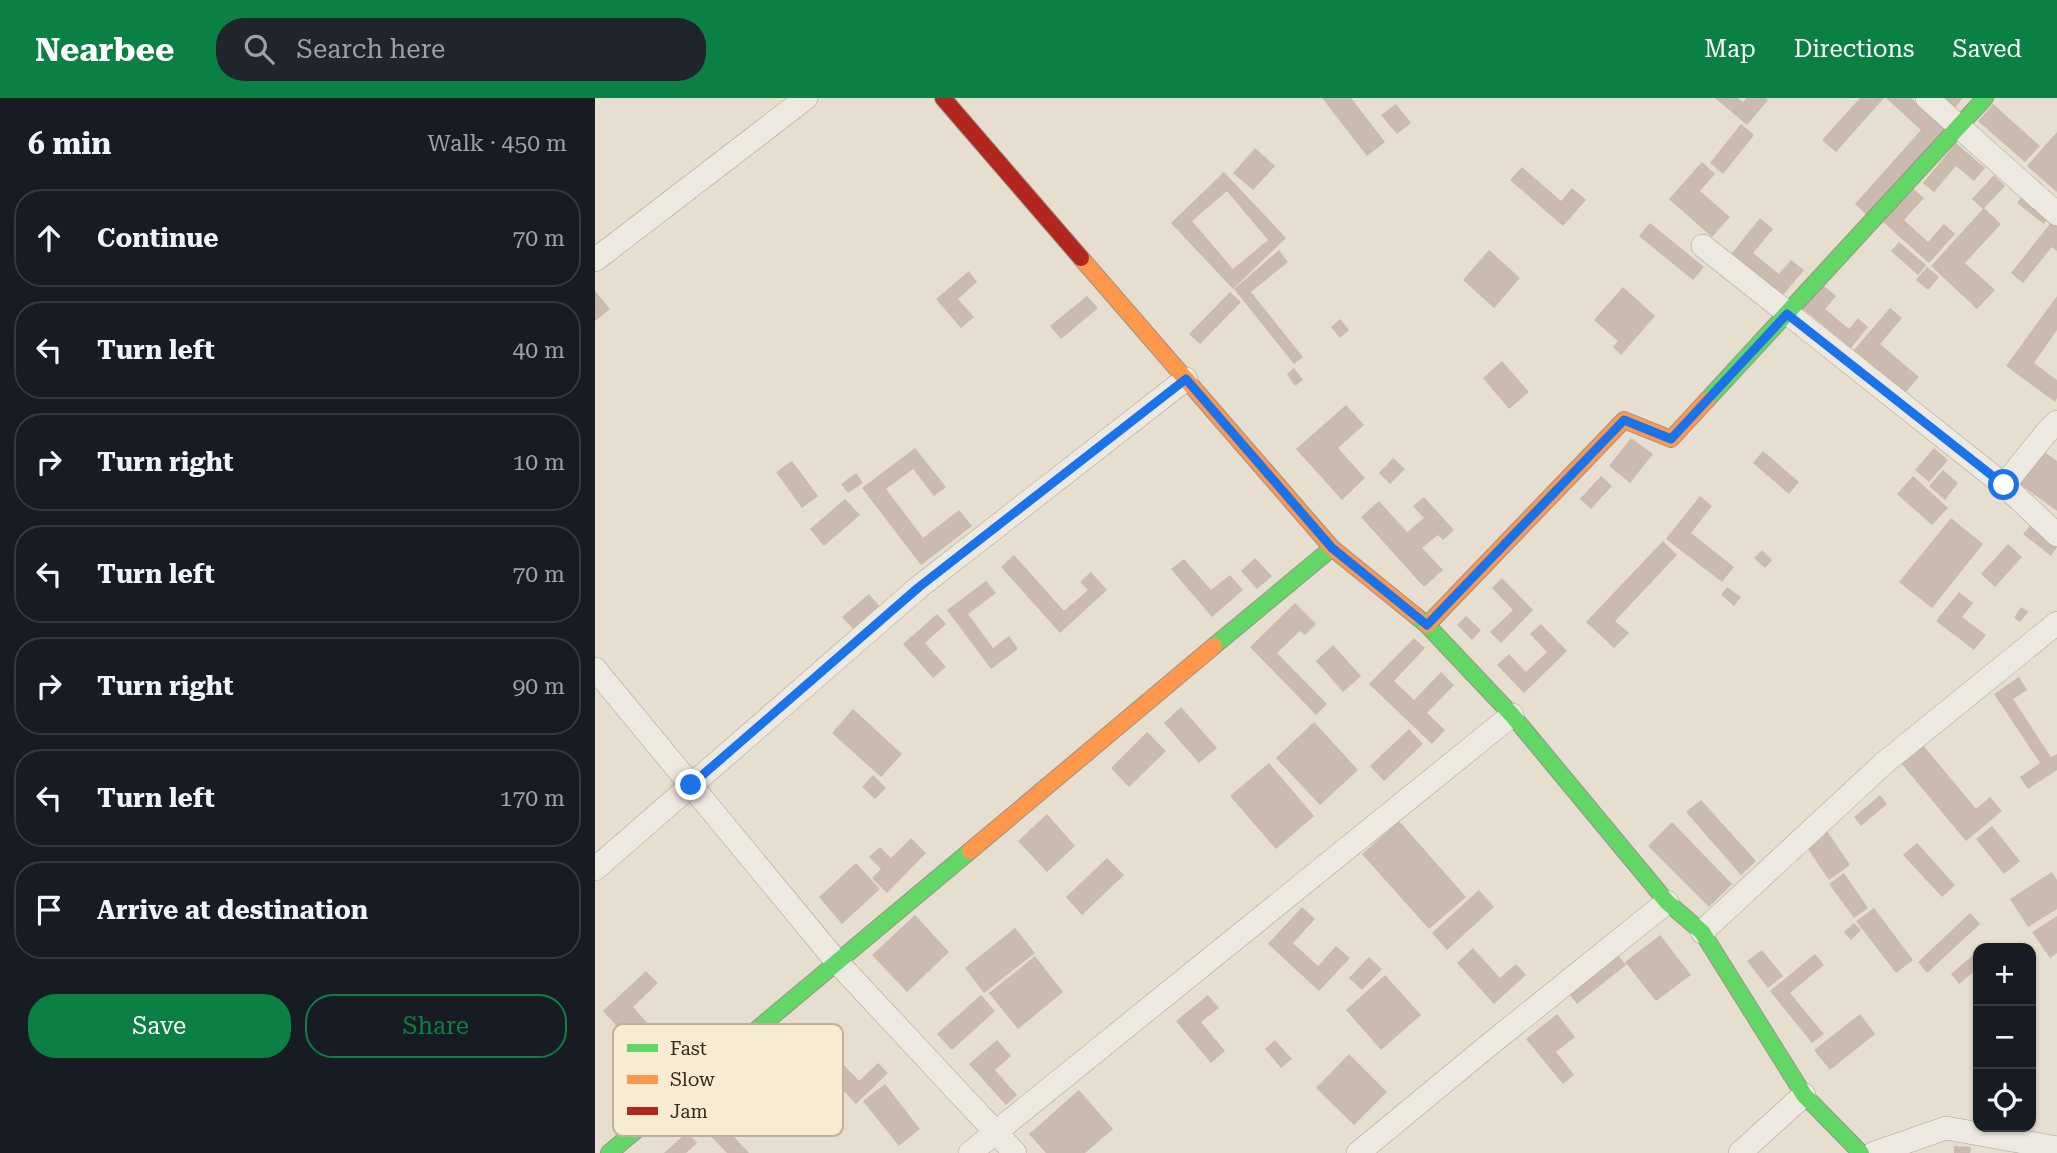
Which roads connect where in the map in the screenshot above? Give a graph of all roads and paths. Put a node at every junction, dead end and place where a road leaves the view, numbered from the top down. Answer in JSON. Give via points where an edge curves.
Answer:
{"nodes":[{"id":1,"x":806,"y":98,"type":"edge"},
{"id":2,"x":943,"y":98,"type":"edge"},
{"id":3,"x":1927,"y":98,"type":"edge"},
{"id":4,"x":1985,"y":98,"type":"edge"},
{"id":5,"x":1959,"y":127,"type":"junction"},
{"id":6,"x":2057,"y":214,"type":"edge"},
{"id":7,"x":1703,"y":246,"type":"dead end"},
{"id":8,"x":595,"y":260,"type":"edge"},
{"id":9,"x":1787,"y":314,"type":"junction"},
{"id":10,"x":1186,"y":379,"type":"junction"},
{"id":11,"x":2057,"y":422,"type":"edge"},
{"id":12,"x":2004,"y":485,"type":"junction"},
{"id":13,"x":2057,"y":535,"type":"edge"},
{"id":14,"x":1332,"y":548,"type":"junction"},
{"id":15,"x":2057,"y":623,"type":"edge"},
{"id":16,"x":1427,"y":625,"type":"junction"},
{"id":17,"x":595,"y":669,"type":"edge"},
{"id":18,"x":1512,"y":715,"type":"junction"},
{"id":19,"x":691,"y":785,"type":"junction"},
{"id":20,"x":595,"y":869,"type":"edge"},
{"id":21,"x":1667,"y":902,"type":"junction"},
{"id":22,"x":1702,"y":932,"type":"junction"},
{"id":23,"x":837,"y":962,"type":"junction"},
{"id":24,"x":763,"y":1024,"type":"edge"},
{"id":25,"x":1804,"y":1095,"type":"junction"},
{"id":26,"x":996,"y":1132,"type":"junction"},
{"id":27,"x":629,"y":1136,"type":"edge"},
{"id":28,"x":2057,"y":1148,"type":"edge"},
{"id":29,"x":609,"y":1153,"type":"edge"},
{"id":30,"x":970,"y":1153,"type":"edge"},
{"id":31,"x":1015,"y":1153,"type":"edge"},
{"id":32,"x":1358,"y":1153,"type":"edge"},
{"id":33,"x":1740,"y":1153,"type":"edge"},
{"id":34,"x":1861,"y":1153,"type":"edge"},
{"id":35,"x":1874,"y":1153,"type":"edge"}],
"edges":[{"from":1,"to":8,"type":"street"},
{"from":2,"to":10,"type":"street"},
{"from":3,"to":5,"type":"street"},
{"from":4,"to":5,"type":"street"},
{"from":5,"to":6,"type":"street"},
{"from":5,"to":9,"type":"street"},
{"from":7,"to":9,"type":"street"},
{"from":9,"to":12,"type":"street"},
{"from":9,"to":16,"type":"street","via":[[1671,439],[1624,420]]},
{"from":10,"to":14,"type":"street"},
{"from":10,"to":19,"type":"street","via":[[919,587]]},
{"from":11,"to":12,"type":"street"},
{"from":12,"to":13,"type":"street"},
{"from":14,"to":16,"type":"street"},
{"from":14,"to":23,"type":"street"},
{"from":15,"to":22,"type":"street","via":[[1883,764]]},
{"from":16,"to":18,"type":"street"},
{"from":17,"to":19,"type":"street"},
{"from":18,"to":21,"type":"street"},
{"from":18,"to":26,"type":"street"},
{"from":19,"to":20,"type":"street"},
{"from":19,"to":23,"type":"street"},
{"from":21,"to":22,"type":"street"},
{"from":21,"to":32,"type":"street"},
{"from":22,"to":25,"type":"street"},
{"from":23,"to":24,"type":"street"},
{"from":23,"to":26,"type":"street"},
{"from":25,"to":33,"type":"street"},
{"from":25,"to":34,"type":"street"},
{"from":26,"to":30,"type":"street"},
{"from":26,"to":31,"type":"street"},
{"from":27,"to":29,"type":"street"},
{"from":28,"to":35,"type":"street","via":[[1946,1128]]}]}
